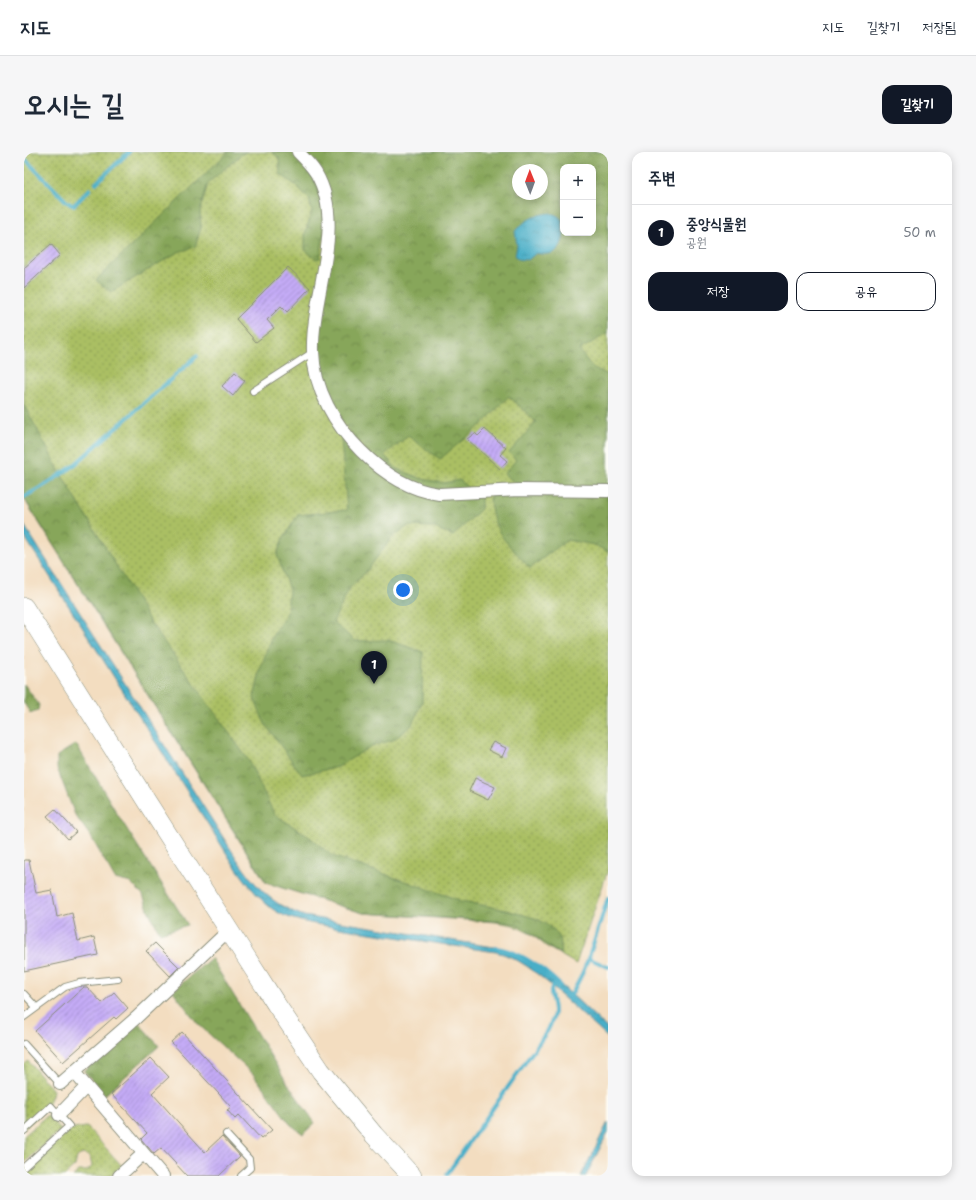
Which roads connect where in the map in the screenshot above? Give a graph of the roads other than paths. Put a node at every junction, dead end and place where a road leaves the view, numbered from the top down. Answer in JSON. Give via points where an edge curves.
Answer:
{"nodes":[{"id":1,"x":298,"y":152,"type":"edge"},
{"id":2,"x":313,"y":352,"type":"junction"},
{"id":3,"x":253,"y":391,"type":"dead end"},
{"id":4,"x":608,"y":492,"type":"edge"},
{"id":5,"x":24,"y":607,"type":"edge"},
{"id":6,"x":229,"y":930,"type":"junction"},
{"id":7,"x":118,"y":979,"type":"dead end"},
{"id":8,"x":24,"y":994,"type":"edge"},
{"id":9,"x":36,"y":1008,"type":"junction"},
{"id":10,"x":24,"y":1017,"type":"edge"},
{"id":11,"x":24,"y":1044,"type":"edge"},
{"id":12,"x":74,"y":1072,"type":"junction"},
{"id":13,"x":60,"y":1084,"type":"joint"},
{"id":14,"x":86,"y":1087,"type":"junction"},
{"id":15,"x":59,"y":1115,"type":"junction"},
{"id":16,"x":24,"y":1131,"type":"edge"},
{"id":17,"x":226,"y":1134,"type":"dead end"},
{"id":18,"x":142,"y":1154,"type":"junction"},
{"id":19,"x":24,"y":1167,"type":"edge"},
{"id":20,"x":119,"y":1176,"type":"edge"},
{"id":21,"x":162,"y":1176,"type":"edge"},
{"id":22,"x":241,"y":1176,"type":"edge"},
{"id":23,"x":412,"y":1176,"type":"edge"}],
"edges":[{"from":1,"to":2,"type":"street","via":[[310,164],[319,179],[328,210],[327,246]]},
{"from":2,"to":3,"type":"lane"},
{"from":2,"to":4,"type":"street","via":[[316,374],[328,407],[355,445],[389,475],[411,486],[439,494],[519,490]]},
{"from":5,"to":6,"type":"main road"},
{"from":6,"to":12,"type":"street","via":[[136,1018]]},
{"from":6,"to":23,"type":"main road","via":[[321,1071]]},
{"from":7,"to":9,"type":"lane","via":[[78,983],[65,987]]},
{"from":8,"to":9,"type":"lane"},
{"from":9,"to":10,"type":"lane"},
{"from":11,"to":13,"type":"lane"},
{"from":12,"to":13,"type":"street"},
{"from":12,"to":14,"type":"street"},
{"from":14,"to":15,"type":"street"},
{"from":14,"to":18,"type":"street"},
{"from":15,"to":16,"type":"lane","via":[[51,1106]]},
{"from":15,"to":19,"type":"lane","via":[[69,1126]]},
{"from":17,"to":22,"type":"lane","via":[[249,1160],[250,1168]]},
{"from":18,"to":20,"type":"street"},
{"from":18,"to":21,"type":"street"}]}
